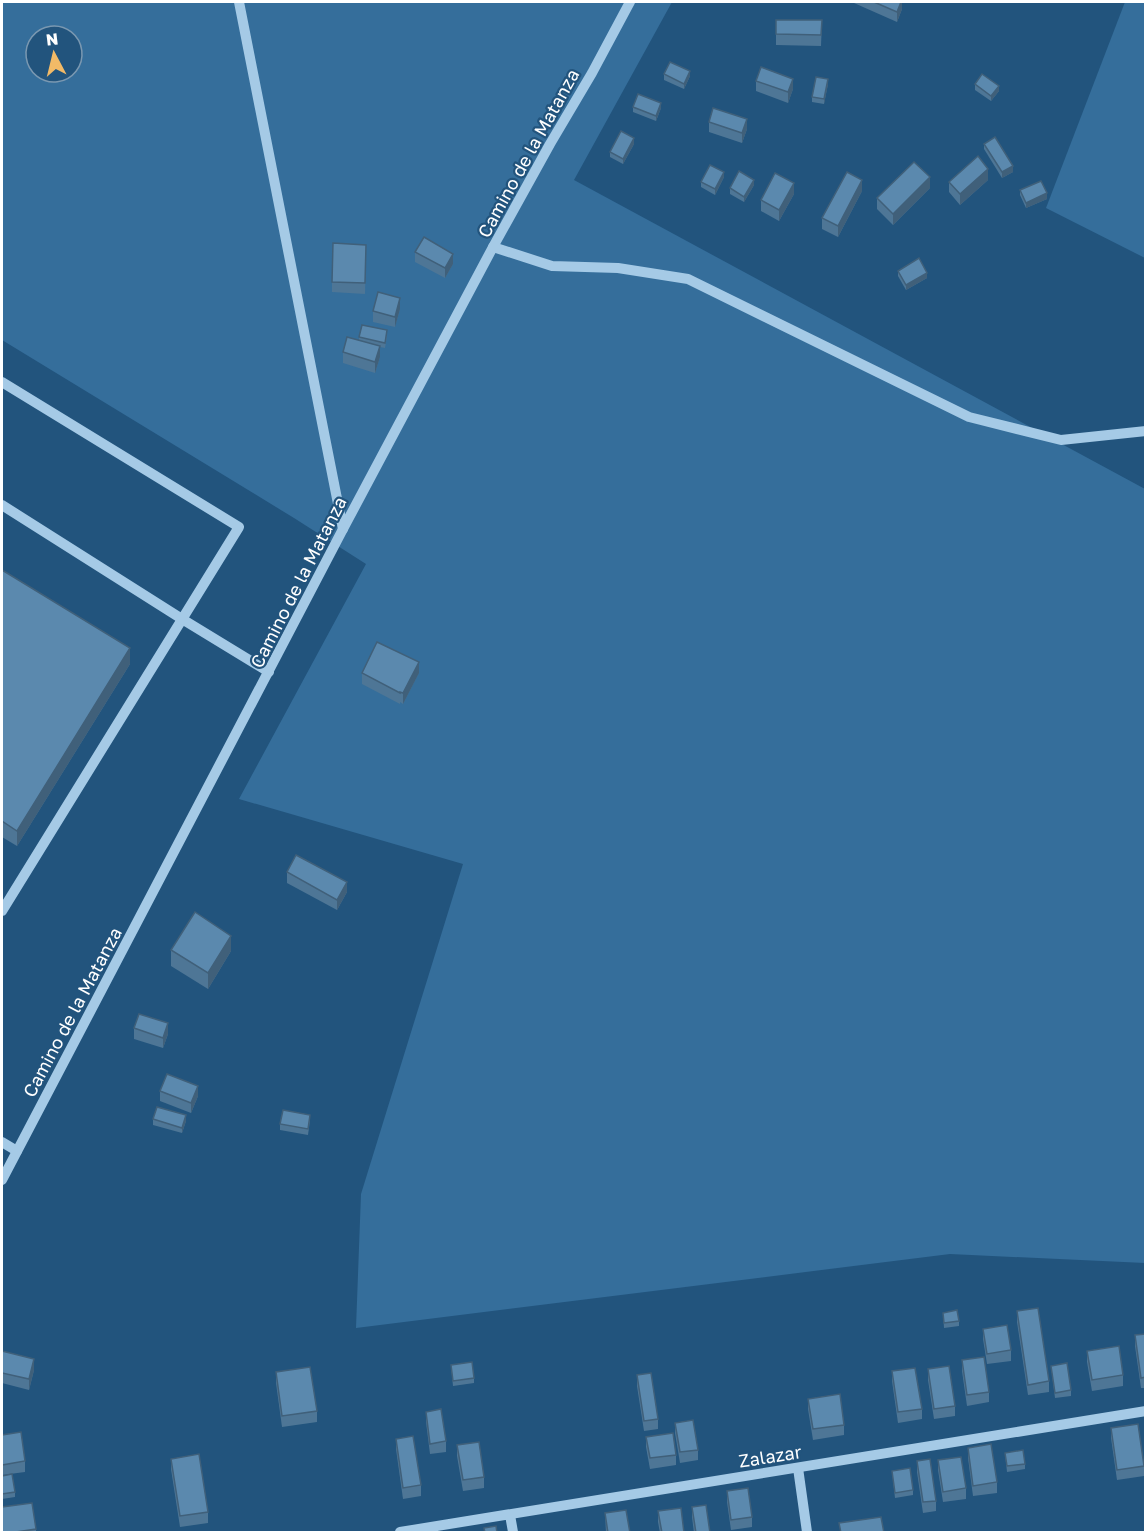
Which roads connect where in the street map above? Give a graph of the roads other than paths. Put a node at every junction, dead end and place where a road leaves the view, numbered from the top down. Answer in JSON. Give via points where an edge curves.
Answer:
{"nodes":[{"id":1,"x":239,"y":2,"type":"edge"},
{"id":2,"x":630,"y":2,"type":"edge"},
{"id":3,"x":493,"y":247,"type":"junction"},
{"id":4,"x":2,"y":382,"type":"edge"},
{"id":5,"x":1146,"y":431,"type":"edge"},
{"id":6,"x":2,"y":505,"type":"edge"},
{"id":7,"x":343,"y":529,"type":"junction"},
{"id":8,"x":182,"y":619,"type":"junction"},
{"id":9,"x":269,"y":672,"type":"junction"},
{"id":10,"x":2,"y":911,"type":"edge"},
{"id":11,"x":2,"y":1142,"type":"edge"},
{"id":12,"x":17,"y":1151,"type":"junction"},
{"id":13,"x":2,"y":1180,"type":"edge"},
{"id":14,"x":1146,"y":1411,"type":"edge"},
{"id":15,"x":798,"y":1468,"type":"junction"},
{"id":16,"x":510,"y":1515,"type":"junction"},
{"id":17,"x":400,"y":1533,"type":"edge"},
{"id":18,"x":513,"y":1533,"type":"edge"},
{"id":19,"x":807,"y":1533,"type":"edge"}],
"edges":[{"from":1,"to":7,"type":"street"},
{"from":2,"to":3,"type":"street","name":"Camino de la Matanza"},
{"from":3,"to":5,"type":"street","via":[[552,266],[618,268],[688,279],[969,417],[1061,440]]},
{"from":3,"to":7,"type":"street","name":"Camino de la Matanza"},
{"from":4,"to":8,"type":"street","via":[[239,527]]},
{"from":6,"to":8,"type":"street"},
{"from":7,"to":9,"type":"street","name":"Camino de la Matanza"},
{"from":8,"to":9,"type":"street"},
{"from":8,"to":10,"type":"street"},
{"from":9,"to":12,"type":"street","name":"Camino de la Matanza"},
{"from":11,"to":12,"type":"street"},
{"from":12,"to":13,"type":"street","name":"Camino de la Matanza"},
{"from":14,"to":15,"type":"street","name":"Zalazar"},
{"from":15,"to":16,"type":"street","name":"Zalazar"},
{"from":15,"to":19,"type":"street"},
{"from":16,"to":17,"type":"street","name":"Zalazar"},
{"from":16,"to":18,"type":"street"}]}
